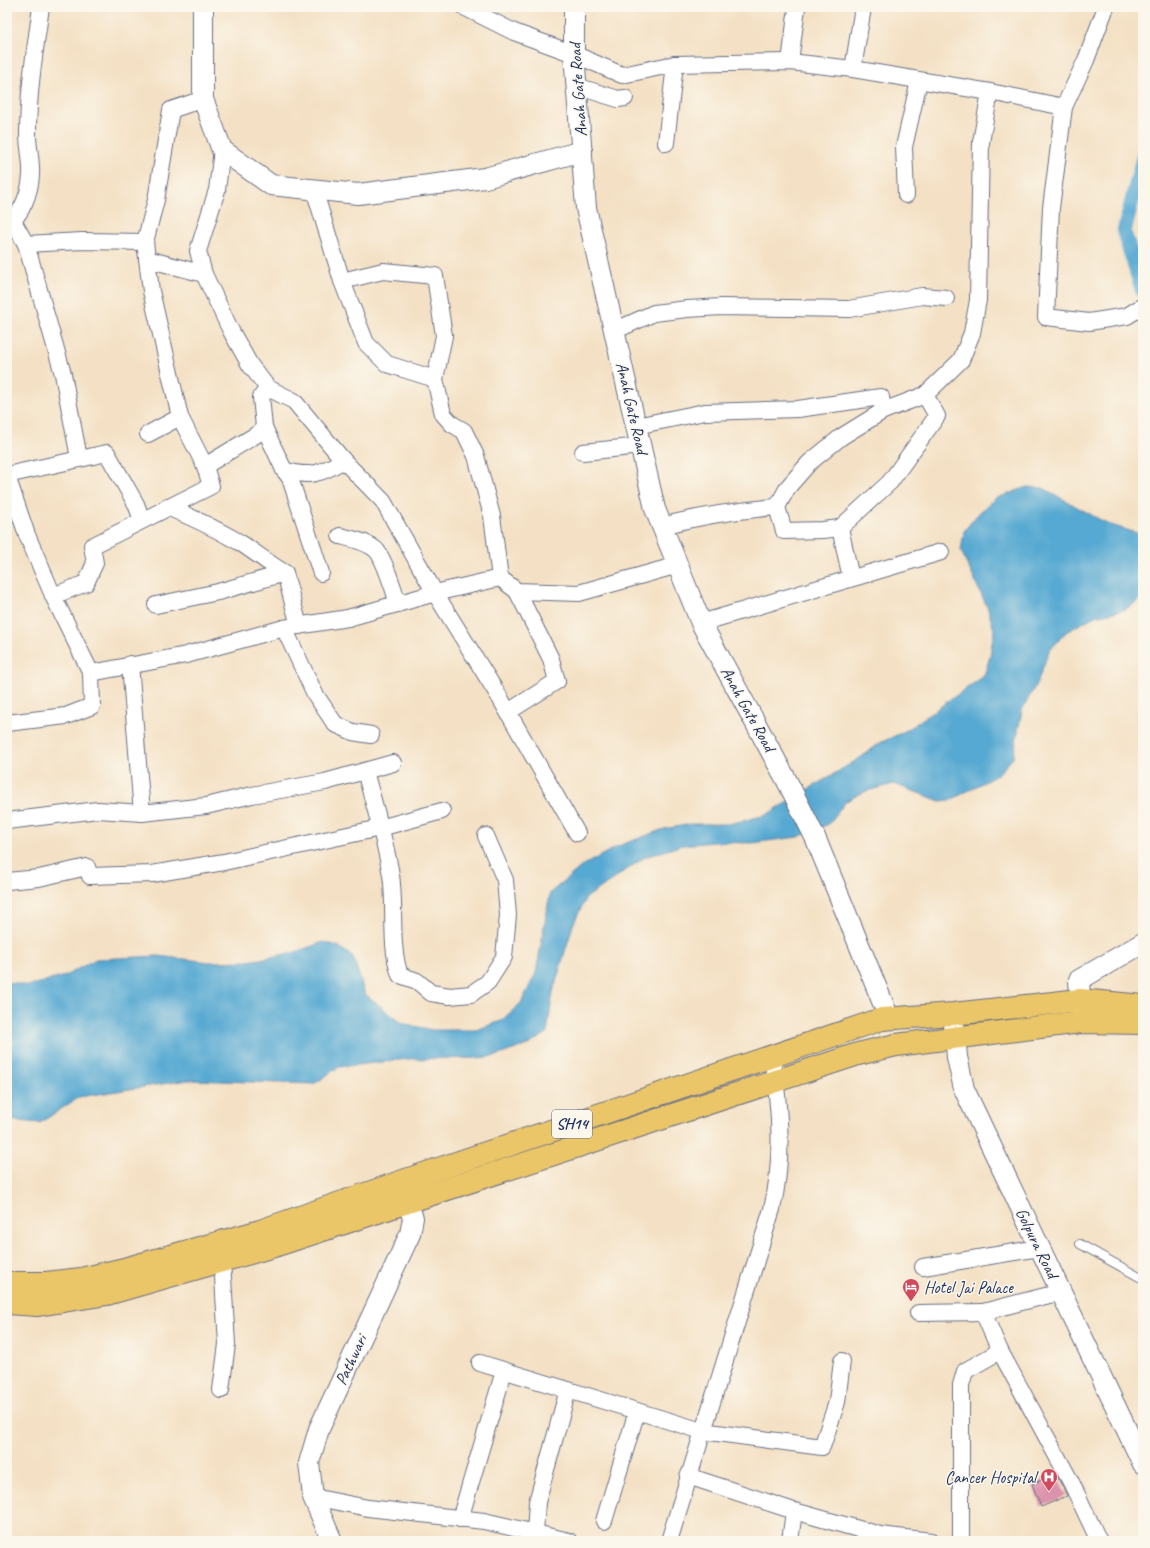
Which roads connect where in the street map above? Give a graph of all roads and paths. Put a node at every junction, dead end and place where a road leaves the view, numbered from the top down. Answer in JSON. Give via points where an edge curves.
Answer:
{"nodes":[{"id":1,"x":41,"y":7,"type":"edge"},
{"id":2,"x":203,"y":7,"type":"edge"},
{"id":3,"x":464,"y":7,"type":"edge"},
{"id":4,"x":574,"y":7,"type":"edge"},
{"id":5,"x":797,"y":7,"type":"edge"},
{"id":6,"x":863,"y":7,"type":"edge"},
{"id":7,"x":1106,"y":7,"type":"edge"},
{"id":8,"x":574,"y":54,"type":"junction"},
{"id":9,"x":790,"y":62,"type":"junction"},
{"id":10,"x":675,"y":64,"type":"junction"},
{"id":11,"x":853,"y":69,"type":"junction"},
{"id":12,"x":919,"y":81,"type":"junction"},
{"id":13,"x":576,"y":86,"type":"junction"},
{"id":14,"x":990,"y":92,"type":"junction"},
{"id":15,"x":625,"y":98,"type":"dead end"},
{"id":16,"x":203,"y":99,"type":"junction"},
{"id":17,"x":1064,"y":107,"type":"junction"},
{"id":18,"x":666,"y":143,"type":"dead end"},
{"id":19,"x":222,"y":150,"type":"junction"},
{"id":20,"x":582,"y":151,"type":"junction"},
{"id":21,"x":314,"y":189,"type":"junction"},
{"id":22,"x":906,"y":195,"type":"dead end"},
{"id":23,"x":10,"y":223,"type":"edge"},
{"id":24,"x":145,"y":242,"type":"junction"},
{"id":25,"x":26,"y":244,"type":"junction"},
{"id":26,"x":147,"y":259,"type":"junction"},
{"id":27,"x":204,"y":274,"type":"junction"},
{"id":28,"x":342,"y":281,"type":"junction"},
{"id":29,"x":946,"y":298,"type":"dead end"},
{"id":30,"x":1143,"y":306,"type":"edge"},
{"id":31,"x":614,"y":331,"type":"junction"},
{"id":32,"x":435,"y":379,"type":"junction"},
{"id":33,"x":268,"y":388,"type":"junction"},
{"id":34,"x":925,"y":395,"type":"junction"},
{"id":35,"x":883,"y":411,"type":"junction"},
{"id":36,"x":180,"y":417,"type":"junction"},
{"id":37,"x":636,"y":426,"type":"junction"},
{"id":38,"x":264,"y":427,"type":"junction"},
{"id":39,"x":148,"y":434,"type":"dead end"},
{"id":40,"x":641,"y":446,"type":"junction"},
{"id":41,"x":583,"y":452,"type":"dead end"},
{"id":42,"x":79,"y":458,"type":"junction"},
{"id":43,"x":343,"y":460,"type":"junction"},
{"id":44,"x":205,"y":466,"type":"junction"},
{"id":45,"x":284,"y":470,"type":"junction"},
{"id":46,"x":7,"y":475,"type":"edge"},
{"id":47,"x":167,"y":507,"type":"junction"},
{"id":48,"x":777,"y":508,"type":"junction"},
{"id":49,"x":142,"y":520,"type":"junction"},
{"id":50,"x":662,"y":526,"type":"junction"},
{"id":51,"x":840,"y":528,"type":"junction"},
{"id":52,"x":340,"y":536,"type":"dead end"},
{"id":53,"x":941,"y":552,"type":"dead end"},
{"id":54,"x":678,"y":565,"type":"junction"},
{"id":55,"x":285,"y":572,"type":"junction"},
{"id":56,"x":321,"y":573,"type":"dead end"},
{"id":57,"x":500,"y":578,"type":"junction"},
{"id":58,"x":851,"y":578,"type":"junction"},
{"id":59,"x":517,"y":591,"type":"junction"},
{"id":60,"x":435,"y":593,"type":"junction"},
{"id":61,"x":54,"y":596,"type":"junction"},
{"id":62,"x":398,"y":604,"type":"junction"},
{"id":63,"x":156,"y":605,"type":"dead end"},
{"id":64,"x":701,"y":623,"type":"junction"},
{"id":65,"x":292,"y":627,"type":"junction"},
{"id":66,"x":130,"y":664,"type":"junction"},
{"id":67,"x":91,"y":672,"type":"junction"},
{"id":68,"x":508,"y":712,"type":"junction"},
{"id":69,"x":7,"y":723,"type":"edge"},
{"id":70,"x":371,"y":735,"type":"dead end"},
{"id":71,"x":393,"y":763,"type":"dead end"},
{"id":72,"x":365,"y":771,"type":"junction"},
{"id":73,"x":442,"y":811,"type":"dead end"},
{"id":74,"x":142,"y":813,"type":"junction"},
{"id":75,"x":7,"y":821,"type":"edge"},
{"id":76,"x":380,"y":828,"type":"junction"},
{"id":77,"x":577,"y":833,"type":"dead end"},
{"id":78,"x":486,"y":836,"type":"dead end"},
{"id":79,"x":7,"y":881,"type":"edge"},
{"id":80,"x":1143,"y":943,"type":"edge"},
{"id":81,"x":1080,"y":1000,"type":"junction"},
{"id":82,"x":1143,"y":1006,"type":"edge"},
{"id":83,"x":953,"y":1014,"type":"junction"},
{"id":84,"x":920,"y":1016,"type":"junction"},
{"id":85,"x":885,"y":1019,"type":"junction"},
{"id":86,"x":1081,"y":1022,"type":"junction"},
{"id":87,"x":1143,"y":1023,"type":"edge"},
{"id":88,"x":956,"y":1036,"type":"junction"},
{"id":89,"x":923,"y":1041,"type":"junction"},
{"id":90,"x":888,"y":1047,"type":"junction"},
{"id":91,"x":772,"y":1057,"type":"junction"},
{"id":92,"x":776,"y":1082,"type":"junction"},
{"id":93,"x":403,"y":1191,"type":"junction"},
{"id":94,"x":1080,"y":1244,"type":"dead end"},
{"id":95,"x":1040,"y":1248,"type":"junction"},
{"id":96,"x":222,"y":1261,"type":"junction"},
{"id":97,"x":923,"y":1267,"type":"dead end"},
{"id":98,"x":1143,"y":1279,"type":"edge"},
{"id":99,"x":7,"y":1283,"type":"edge"},
{"id":100,"x":1061,"y":1292,"type":"junction"},
{"id":101,"x":7,"y":1303,"type":"edge"},
{"id":102,"x":983,"y":1312,"type":"junction"},
{"id":103,"x":918,"y":1313,"type":"dead end"},
{"id":104,"x":1000,"y":1351,"type":"junction"},
{"id":105,"x":842,"y":1361,"type":"dead end"},
{"id":106,"x":480,"y":1363,"type":"dead end"},
{"id":107,"x":504,"y":1371,"type":"junction"},
{"id":108,"x":221,"y":1390,"type":"dead end"},
{"id":109,"x":568,"y":1390,"type":"junction"},
{"id":110,"x":637,"y":1411,"type":"junction"},
{"id":111,"x":702,"y":1430,"type":"junction"},
{"id":112,"x":1143,"y":1464,"type":"edge"},
{"id":113,"x":688,"y":1476,"type":"junction"},
{"id":114,"x":312,"y":1497,"type":"junction"},
{"id":115,"x":794,"y":1511,"type":"junction"},
{"id":116,"x":460,"y":1519,"type":"junction"},
{"id":117,"x":604,"y":1521,"type":"dead end"},
{"id":118,"x":535,"y":1533,"type":"junction"},
{"id":119,"x":332,"y":1541,"type":"edge"},
{"id":120,"x":569,"y":1541,"type":"edge"},
{"id":121,"x":669,"y":1541,"type":"edge"},
{"id":122,"x":790,"y":1541,"type":"edge"},
{"id":123,"x":930,"y":1541,"type":"edge"},
{"id":124,"x":960,"y":1541,"type":"edge"},
{"id":125,"x":1099,"y":1541,"type":"edge"}],
"edges":[{"from":1,"to":23,"type":"street","via":[[29,90],[28,137],[31,175],[24,204]]},
{"from":2,"to":16,"type":"street"},
{"from":3,"to":8,"type":"street","via":[[514,32]]},
{"from":4,"to":8,"type":"street","name":"Anah Gate Road"},
{"from":5,"to":9,"type":"street"},
{"from":6,"to":11,"type":"street"},
{"from":7,"to":17,"type":"street","via":[[1086,60]]},
{"from":8,"to":10,"type":"street","via":[[622,75]]},
{"from":8,"to":13,"type":"street","name":"Anah Gate Road"},
{"from":9,"to":10,"type":"street"},
{"from":9,"to":11,"type":"street"},
{"from":10,"to":18,"type":"street"},
{"from":11,"to":12,"type":"street"},
{"from":12,"to":14,"type":"street"},
{"from":12,"to":22,"type":"street","via":[[904,148]]},
{"from":13,"to":15,"type":"street","via":[[618,99]]},
{"from":13,"to":20,"type":"street","name":"Anah Gate Road"},
{"from":14,"to":17,"type":"street"},
{"from":14,"to":34,"type":"street","via":[[981,142],[980,274],[972,332],[961,360]]},
{"from":16,"to":19,"type":"street"},
{"from":16,"to":24,"type":"street","via":[[171,110],[156,200]]},
{"from":17,"to":30,"type":"street","via":[[1051,208],[1046,317],[1089,322],[1127,316]]},
{"from":19,"to":21,"type":"street","via":[[272,185]]},
{"from":19,"to":27,"type":"street","via":[[217,190],[198,251]]},
{"from":20,"to":21,"type":"street","via":[[485,178],[358,194]]},
{"from":20,"to":31,"type":"street","name":"Anah Gate Road","via":[[586,208]]},
{"from":21,"to":28,"type":"street"},
{"from":23,"to":25,"type":"street"},
{"from":24,"to":25,"type":"street","via":[[82,241]]},
{"from":24,"to":26,"type":"street"},
{"from":25,"to":42,"type":"street","via":[[63,374]]},
{"from":26,"to":27,"type":"street"},
{"from":26,"to":36,"type":"street","via":[[151,291]]},
{"from":27,"to":33,"type":"street","via":[[250,365]]},
{"from":28,"to":32,"type":"street","via":[[366,344],[388,364]]},
{"from":28,"to":32,"type":"street","via":[[383,271],[436,276],[444,336]]},
{"from":29,"to":31,"type":"street","via":[[922,296],[849,309],[687,309],[654,313]]},
{"from":31,"to":37,"type":"street","name":"Anah Gate Road"},
{"from":32,"to":57,"type":"street","via":[[443,414],[452,424],[464,431],[476,456],[492,516]]},
{"from":33,"to":38,"type":"street","via":[[261,397]]},
{"from":33,"to":43,"type":"street","via":[[294,401]]},
{"from":34,"to":35,"type":"street"},
{"from":34,"to":51,"type":"street","via":[[937,416],[890,482]]},
{"from":35,"to":37,"type":"street","via":[[881,397],[798,409],[705,412]]},
{"from":35,"to":48,"type":"street","via":[[841,437],[809,463],[788,487]]},
{"from":36,"to":39,"type":"street"},
{"from":36,"to":44,"type":"street"},
{"from":37,"to":40,"type":"street","name":"Anah Gate Road"},
{"from":38,"to":44,"type":"street","via":[[259,433]]},
{"from":38,"to":45,"type":"street"},
{"from":40,"to":41,"type":"street"},
{"from":40,"to":50,"type":"street","name":"Anah Gate Road","via":[[655,508]]},
{"from":42,"to":46,"type":"street"},
{"from":42,"to":49,"type":"street","via":[[107,453],[136,504]]},
{"from":43,"to":45,"type":"street","via":[[314,475]]},
{"from":43,"to":60,"type":"street","via":[[383,501]]},
{"from":44,"to":47,"type":"street","via":[[211,486]]},
{"from":45,"to":56,"type":"street","via":[[290,478]]},
{"from":46,"to":61,"type":"street","via":[[27,535]]},
{"from":47,"to":49,"type":"street"},
{"from":47,"to":55,"type":"street","via":[[192,517],[240,543]]},
{"from":48,"to":50,"type":"street","via":[[742,509]]},
{"from":48,"to":51,"type":"street","via":[[784,531]]},
{"from":49,"to":61,"type":"street","via":[[92,546],[95,563],[86,583]]},
{"from":50,"to":54,"type":"street","name":"Anah Gate Road"},
{"from":51,"to":58,"type":"street"},
{"from":52,"to":62,"type":"street","via":[[359,540],[376,550],[390,578]]},
{"from":53,"to":58,"type":"street"},
{"from":54,"to":59,"type":"street","via":[[579,593]]},
{"from":54,"to":64,"type":"street","name":"Anah Gate Road"},
{"from":55,"to":63,"type":"street","via":[[218,592]]},
{"from":55,"to":65,"type":"street"},
{"from":57,"to":59,"type":"street"},
{"from":57,"to":60,"type":"street"},
{"from":58,"to":64,"type":"street"},
{"from":59,"to":68,"type":"street","via":[[551,659],[557,681]]},
{"from":60,"to":62,"type":"street"},
{"from":60,"to":68,"type":"street"},
{"from":61,"to":67,"type":"street"},
{"from":62,"to":65,"type":"street","via":[[348,618]]},
{"from":64,"to":85,"type":"street","name":"Anah Gate Road","via":[[815,837]]},
{"from":65,"to":66,"type":"street","via":[[186,655]]},
{"from":65,"to":70,"type":"street","via":[[315,694],[335,724],[353,732]]},
{"from":66,"to":67,"type":"street"},
{"from":66,"to":74,"type":"street"},
{"from":67,"to":69,"type":"street","via":[[92,706],[66,716]]},
{"from":68,"to":77,"type":"street"},
{"from":71,"to":72,"type":"street"},
{"from":72,"to":74,"type":"street","via":[[325,782],[206,806]]},
{"from":72,"to":76,"type":"street"},
{"from":73,"to":76,"type":"street"},
{"from":74,"to":75,"type":"street","via":[[98,810]]},
{"from":76,"to":78,"type":"street","via":[[391,875],[396,964],[400,975],[417,981],[431,993],[450,996],[471,994],[488,982],[504,957],[508,915],[505,880]]},
{"from":76,"to":79,"type":"street","via":[[224,862],[152,874],[90,876],[87,867],[39,878]]},
{"from":80,"to":81,"type":"street","via":[[1079,980]]},
{"from":81,"to":82,"type":"main road","number":"SH14"},
{"from":81,"to":83,"type":"main road","number":"SH14"},
{"from":81,"to":86,"type":"street"},
{"from":83,"to":84,"type":"main road","number":"SH14"},
{"from":83,"to":88,"type":"street","name":"Golpura Road"},
{"from":84,"to":85,"type":"main road","number":"SH14"},
{"from":84,"to":89,"type":"main road","via":[[930,1020],[934,1027],[932,1035]]},
{"from":85,"to":90,"type":"main road","via":[[872,1028],[871,1036],[880,1046]]},
{"from":85,"to":91,"type":"main road","number":"SH14"},
{"from":86,"to":87,"type":"main road","number":"SH14"},
{"from":86,"to":88,"type":"main road","number":"SH14"},
{"from":88,"to":89,"type":"main road","number":"SH14"},
{"from":88,"to":95,"type":"street","name":"Golpura Road","via":[[957,1057],[964,1089]]},
{"from":89,"to":90,"type":"main road","number":"SH14"},
{"from":90,"to":92,"type":"main road","number":"SH14","via":[[858,1054]]},
{"from":91,"to":92,"type":"street"},
{"from":91,"to":93,"type":"main road","number":"SH14"},
{"from":92,"to":93,"type":"main road","number":"SH14"},
{"from":92,"to":111,"type":"street","via":[[780,1122],[778,1183]]},
{"from":93,"to":96,"type":"main road","number":"SH14","via":[[274,1246]]},
{"from":93,"to":99,"type":"main road","number":"SH14","via":[[120,1270],[46,1283]]},
{"from":93,"to":114,"type":"street","name":"Pathwari","via":[[412,1218],[410,1234],[319,1429],[309,1463]]},
{"from":94,"to":98,"type":"lane"},
{"from":95,"to":97,"type":"street"},
{"from":95,"to":100,"type":"street","name":"Golpura Road"},
{"from":96,"to":101,"type":"main road","number":"SH14","via":[[107,1294],[38,1305]]},
{"from":96,"to":108,"type":"street","via":[[227,1344]]},
{"from":100,"to":102,"type":"street"},
{"from":100,"to":112,"type":"street","name":"Golpura Road"},
{"from":102,"to":103,"type":"street"},
{"from":102,"to":104,"type":"street"},
{"from":104,"to":124,"type":"street","via":[[965,1371],[961,1385]]},
{"from":104,"to":125,"type":"street","via":[[1072,1484]]},
{"from":105,"to":111,"type":"street","via":[[837,1402],[822,1447]]},
{"from":106,"to":107,"type":"street"},
{"from":107,"to":109,"type":"street"},
{"from":107,"to":116,"type":"street"},
{"from":109,"to":110,"type":"street"},
{"from":109,"to":118,"type":"street","via":[[537,1502]]},
{"from":110,"to":111,"type":"street"},
{"from":110,"to":117,"type":"street"},
{"from":111,"to":113,"type":"street"},
{"from":113,"to":115,"type":"street"},
{"from":113,"to":121,"type":"street"},
{"from":114,"to":116,"type":"street","via":[[368,1508]]},
{"from":114,"to":119,"type":"street","name":"Pathwari"},
{"from":115,"to":122,"type":"street"},
{"from":115,"to":123,"type":"street","via":[[880,1535]]},
{"from":116,"to":118,"type":"street","via":[[484,1521]]},
{"from":118,"to":120,"type":"street"}]}
